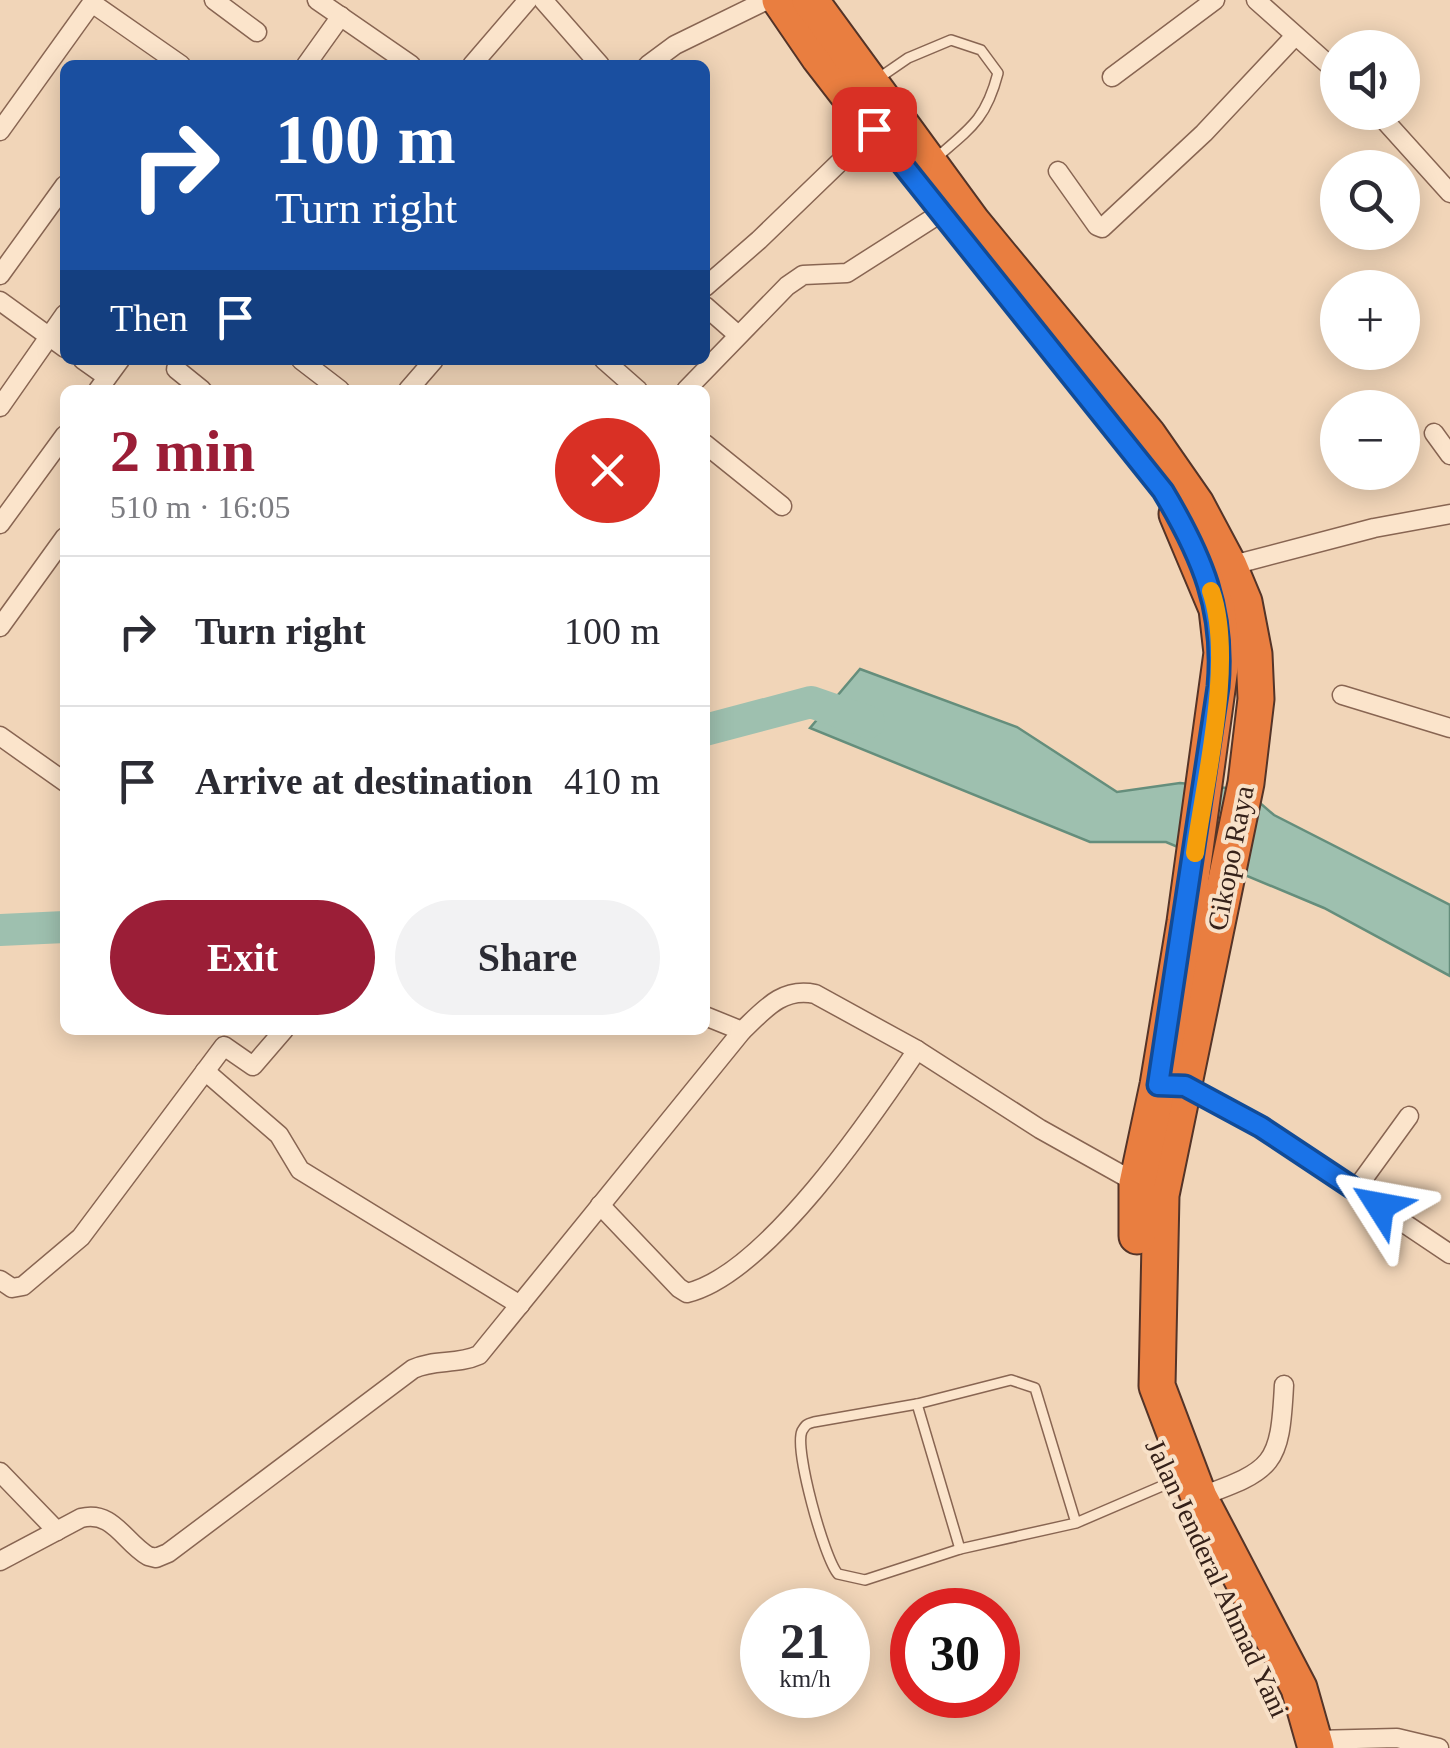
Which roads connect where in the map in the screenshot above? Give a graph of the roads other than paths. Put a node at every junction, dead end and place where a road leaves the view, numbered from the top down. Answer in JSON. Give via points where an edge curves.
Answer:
{"nodes":[{"id":1,"x":214,"y":0,"type":"edge"},
{"id":2,"x":318,"y":0,"type":"edge"},
{"id":3,"x":528,"y":0,"type":"edge"},
{"id":4,"x":542,"y":0,"type":"edge"},
{"id":5,"x":767,"y":0,"type":"edge"},
{"id":6,"x":780,"y":0,"type":"edge"},
{"id":7,"x":810,"y":0,"type":"edge"},
{"id":8,"x":1215,"y":0,"type":"edge"},
{"id":9,"x":1256,"y":0,"type":"edge"},
{"id":10,"x":87,"y":3,"type":"edge"},
{"id":11,"x":341,"y":16,"type":"junction"},
{"id":12,"x":257,"y":32,"type":"dead end"},
{"id":13,"x":1294,"y":37,"type":"junction"},
{"id":14,"x":156,"y":58,"type":"edge"},
{"id":15,"x":1320,"y":58,"type":"edge"},
{"id":16,"x":310,"y":60,"type":"edge"},
{"id":17,"x":404,"y":60,"type":"edge"},
{"id":18,"x":476,"y":60,"type":"edge"},
{"id":19,"x":596,"y":60,"type":"edge"},
{"id":20,"x":655,"y":60,"type":"edge"},
{"id":21,"x":1112,"y":77,"type":"dead end"},
{"id":22,"x":860,"y":92,"type":"junction"},
{"id":23,"x":874,"y":129,"type":"junction"},
{"id":24,"x":0,"y":130,"type":"edge"},
{"id":25,"x":1394,"y":130,"type":"edge"},
{"id":26,"x":921,"y":170,"type":"junction"},
{"id":27,"x":1058,"y":171,"type":"dead end"},
{"id":28,"x":1447,"y":184,"type":"edge"},
{"id":29,"x":60,"y":192,"type":"edge"},
{"id":30,"x":941,"y":213,"type":"junction"},
{"id":31,"x":0,"y":276,"type":"edge"},
{"id":32,"x":710,"y":283,"type":"edge"},
{"id":33,"x":0,"y":301,"type":"edge"},
{"id":34,"x":710,"y":310,"type":"edge"},
{"id":35,"x":60,"y":321,"type":"edge"},
{"id":36,"x":738,"y":335,"type":"junction"},
{"id":37,"x":49,"y":336,"type":"junction"},
{"id":38,"x":60,"y":344,"type":"edge"},
{"id":39,"x":308,"y":365,"type":"edge"},
{"id":40,"x":430,"y":365,"type":"edge"},
{"id":41,"x":617,"y":365,"type":"edge"},
{"id":42,"x":710,"y":365,"type":"edge"},
{"id":43,"x":710,"y":365,"type":"edge"},
{"id":44,"x":176,"y":369,"type":"dead end"},
{"id":45,"x":196,"y":385,"type":"edge"},
{"id":46,"x":334,"y":385,"type":"edge"},
{"id":47,"x":412,"y":385,"type":"edge"},
{"id":48,"x":634,"y":385,"type":"edge"},
{"id":49,"x":691,"y":385,"type":"edge"},
{"id":50,"x":0,"y":407,"type":"edge"},
{"id":51,"x":1434,"y":433,"type":"dead end"},
{"id":52,"x":60,"y":442,"type":"edge"},
{"id":53,"x":710,"y":448,"type":"edge"},
{"id":54,"x":1450,"y":456,"type":"edge"},
{"id":55,"x":782,"y":506,"type":"dead end"},
{"id":56,"x":1450,"y":514,"type":"edge"},
{"id":57,"x":0,"y":524,"type":"edge"},
{"id":58,"x":60,"y":544,"type":"edge"},
{"id":59,"x":1229,"y":566,"type":"junction"},
{"id":60,"x":0,"y":627,"type":"edge"},
{"id":61,"x":1342,"y":695,"type":"dead end"},
{"id":62,"x":1450,"y":728,"type":"edge"},
{"id":63,"x":0,"y":736,"type":"edge"},
{"id":64,"x":60,"y":778,"type":"edge"},
{"id":65,"x":710,"y":1018,"type":"edge"},
{"id":66,"x":742,"y":1031,"type":"junction"},
{"id":67,"x":280,"y":1035,"type":"edge"},
{"id":68,"x":916,"y":1050,"type":"junction"},
{"id":69,"x":205,"y":1072,"type":"junction"},
{"id":70,"x":1171,"y":1086,"type":"junction"},
{"id":71,"x":1409,"y":1116,"type":"dead end"},
{"id":72,"x":1149,"y":1190,"type":"junction"},
{"id":73,"x":1356,"y":1190,"type":"junction"},
{"id":74,"x":600,"y":1205,"type":"junction"},
{"id":75,"x":1450,"y":1254,"type":"edge"},
{"id":76,"x":0,"y":1280,"type":"edge"},
{"id":77,"x":520,"y":1305,"type":"junction"},
{"id":78,"x":1284,"y":1385,"type":"dead end"},
{"id":79,"x":917,"y":1404,"type":"junction"},
{"id":80,"x":0,"y":1472,"type":"edge"},
{"id":81,"x":1184,"y":1490,"type":"junction"},
{"id":82,"x":1076,"y":1523,"type":"junction"},
{"id":83,"x":57,"y":1530,"type":"junction"},
{"id":84,"x":960,"y":1550,"type":"junction"},
{"id":85,"x":0,"y":1561,"type":"edge"},
{"id":86,"x":1308,"y":1745,"type":"edge"},
{"id":87,"x":1445,"y":1748,"type":"edge"}],
"edges":[{"from":1,"to":12,"type":"street"},
{"from":2,"to":11,"type":"street"},
{"from":3,"to":18,"type":"street"},
{"from":4,"to":19,"type":"street"},
{"from":5,"to":20,"type":"street"},
{"from":6,"to":22,"type":"highway"},
{"from":7,"to":22,"type":"highway"},
{"from":8,"to":21,"type":"street"},
{"from":9,"to":13,"type":"street"},
{"from":10,"to":14,"type":"street"},
{"from":10,"to":24,"type":"street"},
{"from":11,"to":16,"type":"street"},
{"from":11,"to":17,"type":"street"},
{"from":13,"to":15,"type":"street"},
{"from":13,"to":27,"type":"street","via":[[1204,134],[1102,228]]},
{"from":22,"to":23,"type":"highway"},
{"from":22,"to":26,"type":"highway"},
{"from":22,"to":26,"type":"lane","via":[[908,58],[951,40],[981,50],[998,73],[990,103]]},
{"from":23,"to":26,"type":"highway"},
{"from":23,"to":32,"type":"street"},
{"from":25,"to":28,"type":"street"},
{"from":26,"to":30,"type":"highway"},
{"from":26,"to":59,"type":"highway","name":"Cikopo Raya","via":[[1148,435]]},
{"from":29,"to":31,"type":"street"},
{"from":30,"to":36,"type":"street","via":[[846,273],[803,275]]},
{"from":30,"to":70,"type":"highway","via":[[1140,459],[1180,520],[1217,609],[1222,653],[1185,922]]},
{"from":33,"to":37,"type":"street"},
{"from":34,"to":36,"type":"street"},
{"from":35,"to":37,"type":"street"},
{"from":36,"to":43,"type":"street"},
{"from":37,"to":38,"type":"street"},
{"from":37,"to":50,"type":"street"},
{"from":39,"to":46,"type":"street"},
{"from":40,"to":47,"type":"street"},
{"from":41,"to":48,"type":"street"},
{"from":42,"to":49,"type":"street"},
{"from":44,"to":45,"type":"street"},
{"from":51,"to":54,"type":"street"},
{"from":52,"to":57,"type":"street"},
{"from":53,"to":55,"type":"street"},
{"from":56,"to":59,"type":"street"},
{"from":58,"to":60,"type":"street"},
{"from":59,"to":70,"type":"highway","name":"Cikopo Raya","via":[[1244,602],[1256,699],[1246,783],[1198,1017]]},
{"from":61,"to":62,"type":"street"},
{"from":63,"to":64,"type":"street"},
{"from":65,"to":66,"type":"street"},
{"from":66,"to":68,"type":"street","via":[[774,1001],[802,991]]},
{"from":66,"to":74,"type":"street"},
{"from":67,"to":69,"type":"street","via":[[254,1066],[224,1046]]},
{"from":68,"to":72,"type":"street"},
{"from":68,"to":74,"type":"street","via":[[776,1232],[709,1286],[679,1288]]},
{"from":69,"to":76,"type":"street","via":[[73,1246],[23,1286]]},
{"from":69,"to":77,"type":"street","via":[[279,1136],[300,1170]]},
{"from":70,"to":72,"type":"highway"},
{"from":70,"to":73,"type":"street","via":[[1261,1127]]},
{"from":71,"to":73,"type":"street"},
{"from":72,"to":81,"type":"highway","via":[[1157,1386]]},
{"from":73,"to":75,"type":"street"},
{"from":74,"to":77,"type":"street"},
{"from":77,"to":83,"type":"street","via":[[479,1355],[413,1368],[168,1553],[148,1556],[100,1516]]},
{"from":78,"to":81,"type":"street","via":[[1276,1454],[1262,1470],[1244,1481]]},
{"from":79,"to":82,"type":"lane","via":[[1011,1380],[1035,1388]]},
{"from":79,"to":84,"type":"lane"},
{"from":79,"to":84,"type":"lane","via":[[814,1422],[801,1433],[824,1552],[838,1574],[865,1580]]},
{"from":80,"to":83,"type":"street"},
{"from":81,"to":82,"type":"lane"},
{"from":81,"to":86,"type":"highway","via":[[1299,1688]]},
{"from":82,"to":84,"type":"lane"},
{"from":83,"to":85,"type":"street"},
{"from":86,"to":87,"type":"street","via":[[1397,1738]]}]}
